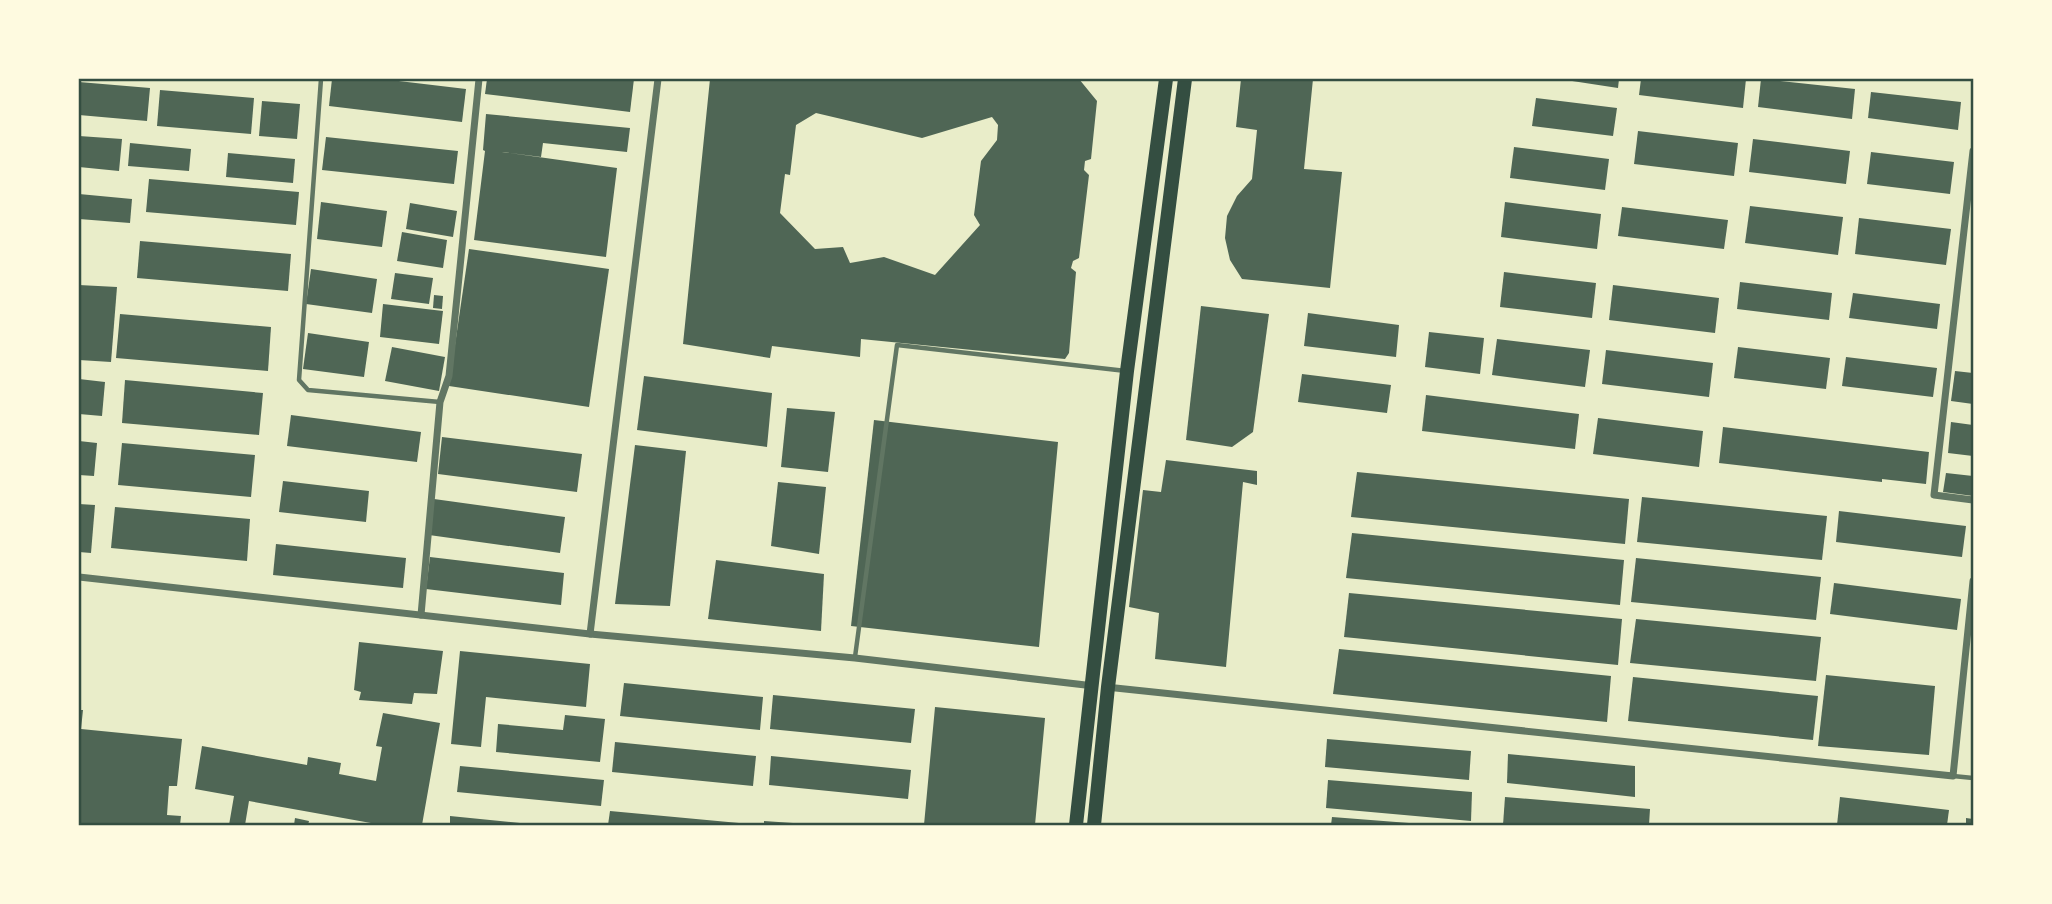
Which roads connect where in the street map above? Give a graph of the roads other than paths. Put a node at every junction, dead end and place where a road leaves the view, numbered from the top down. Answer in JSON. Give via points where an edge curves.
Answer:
{"nodes":[{"id":1,"x":321,"y":79,"type":"edge"},
{"id":2,"x":479,"y":79,"type":"edge"},
{"id":3,"x":658,"y":79,"type":"edge"},
{"id":4,"x":1166,"y":79,"type":"edge"},
{"id":5,"x":1185,"y":79,"type":"edge"},
{"id":6,"x":1973,"y":151,"type":"edge"},
{"id":7,"x":1127,"y":371,"type":"junction"},
{"id":8,"x":440,"y":402,"type":"junction"},
{"id":9,"x":1973,"y":500,"type":"edge"},
{"id":10,"x":79,"y":577,"type":"edge"},
{"id":11,"x":1973,"y":581,"type":"edge"},
{"id":12,"x":421,"y":615,"type":"junction"},
{"id":13,"x":590,"y":634,"type":"junction"},
{"id":14,"x":855,"y":658,"type":"junction"},
{"id":15,"x":1090,"y":686,"type":"junction"},
{"id":16,"x":1108,"y":687,"type":"junction"},
{"id":17,"x":1952,"y":776,"type":"junction"},
{"id":18,"x":1973,"y":778,"type":"edge"},
{"id":19,"x":1076,"y":825,"type":"edge"},
{"id":20,"x":1094,"y":825,"type":"edge"}],
"edges":[{"from":1,"to":8,"type":"lane","via":[[299,380],[308,390]]},
{"from":2,"to":8,"type":"street","via":[[449,376]]},
{"from":3,"to":13,"type":"street"},
{"from":4,"to":7,"type":"main road"},
{"from":5,"to":16,"type":"main road"},
{"from":6,"to":9,"type":"street","via":[[1934,495]]},
{"from":7,"to":14,"type":"lane","via":[[897,345]]},
{"from":7,"to":15,"type":"main road"},
{"from":8,"to":12,"type":"street"},
{"from":10,"to":12,"type":"street"},
{"from":11,"to":17,"type":"street"},
{"from":12,"to":13,"type":"street"},
{"from":13,"to":14,"type":"street"},
{"from":14,"to":15,"type":"street"},
{"from":15,"to":16,"type":"street"},
{"from":15,"to":19,"type":"main road"},
{"from":16,"to":17,"type":"street"},
{"from":16,"to":20,"type":"main road"},
{"from":17,"to":18,"type":"lane"}]}
